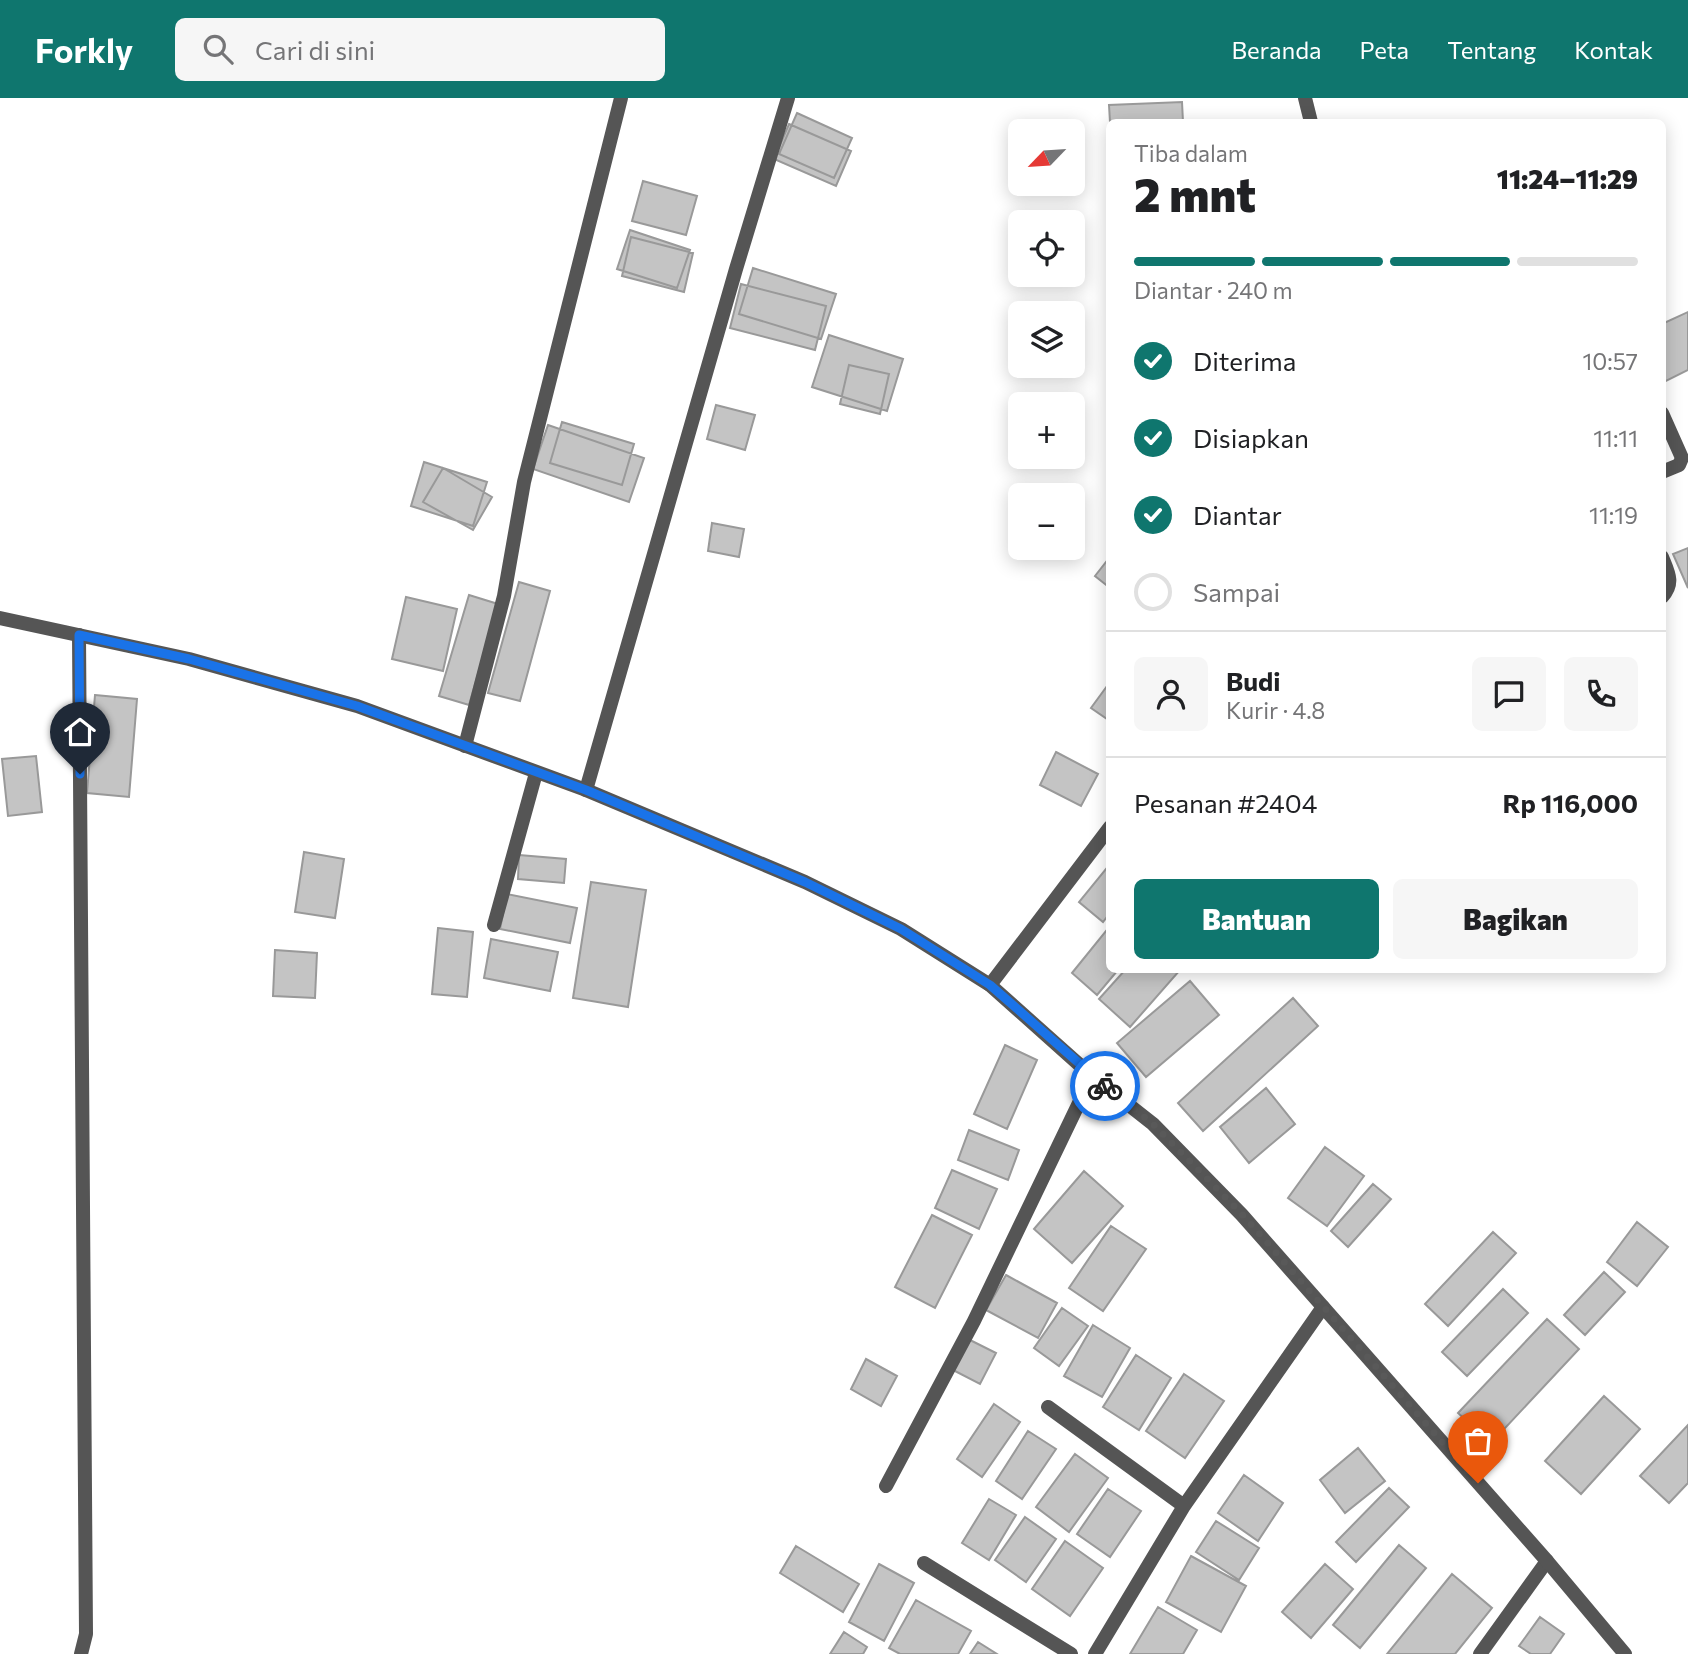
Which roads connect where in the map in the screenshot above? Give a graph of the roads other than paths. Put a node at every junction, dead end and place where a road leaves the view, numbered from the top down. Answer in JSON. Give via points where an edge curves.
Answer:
{"nodes":[{"id":1,"x":621,"y":98,"type":"edge"},
{"id":2,"x":788,"y":98,"type":"edge"},
{"id":3,"x":1305,"y":98,"type":"edge"},
{"id":4,"x":1310,"y":119,"type":"edge"},
{"id":5,"x":1666,"y":422,"type":"edge"},
{"id":6,"x":1666,"y":471,"type":"edge"},
{"id":7,"x":1666,"y":568,"type":"edge"},
{"id":8,"x":1666,"y":590,"type":"edge"},
{"id":9,"x":0,"y":618,"type":"edge"},
{"id":10,"x":79,"y":635,"type":"junction"},
{"id":11,"x":466,"y":746,"type":"junction"},
{"id":12,"x":536,"y":773,"type":"junction"},
{"id":13,"x":586,"y":790,"type":"junction"},
{"id":14,"x":1106,"y":832,"type":"edge"},
{"id":15,"x":494,"y":925,"type":"dead end"},
{"id":16,"x":990,"y":985,"type":"junction"},
{"id":17,"x":1092,"y":1076,"type":"junction"},
{"id":18,"x":1323,"y":1307,"type":"junction"},
{"id":19,"x":1048,"y":1407,"type":"dead end"},
{"id":20,"x":886,"y":1486,"type":"dead end"},
{"id":21,"x":1184,"y":1506,"type":"junction"},
{"id":22,"x":1547,"y":1561,"type":"junction"},
{"id":23,"x":924,"y":1563,"type":"dead end"},
{"id":24,"x":81,"y":1654,"type":"edge"},
{"id":25,"x":1071,"y":1654,"type":"edge"},
{"id":26,"x":1095,"y":1654,"type":"edge"},
{"id":27,"x":1480,"y":1654,"type":"edge"},
{"id":28,"x":1625,"y":1654,"type":"edge"}],
"edges":[{"from":1,"to":11,"type":"street","via":[[524,482],[504,596]]},
{"from":2,"to":13,"type":"street"},
{"from":3,"to":4,"type":"street"},
{"from":5,"to":6,"type":"street","via":[[1682,458],[1679,466]]},
{"from":7,"to":8,"type":"street","via":[[1670,584]]},
{"from":9,"to":10,"type":"street"},
{"from":10,"to":11,"type":"street","via":[[189,659],[357,706]]},
{"from":10,"to":24,"type":"street","via":[[86,1620]]},
{"from":11,"to":12,"type":"street"},
{"from":12,"to":13,"type":"street"},
{"from":12,"to":15,"type":"street"},
{"from":13,"to":16,"type":"street","via":[[805,882],[901,929]]},
{"from":14,"to":16,"type":"street"},
{"from":16,"to":17,"type":"street"},
{"from":17,"to":18,"type":"street","via":[[1153,1124],[1242,1214]]},
{"from":17,"to":20,"type":"street","via":[[974,1321]]},
{"from":18,"to":21,"type":"street"},
{"from":18,"to":22,"type":"street"},
{"from":19,"to":21,"type":"street"},
{"from":21,"to":26,"type":"street"},
{"from":22,"to":27,"type":"street"},
{"from":22,"to":28,"type":"street"},
{"from":23,"to":25,"type":"street"}]}
